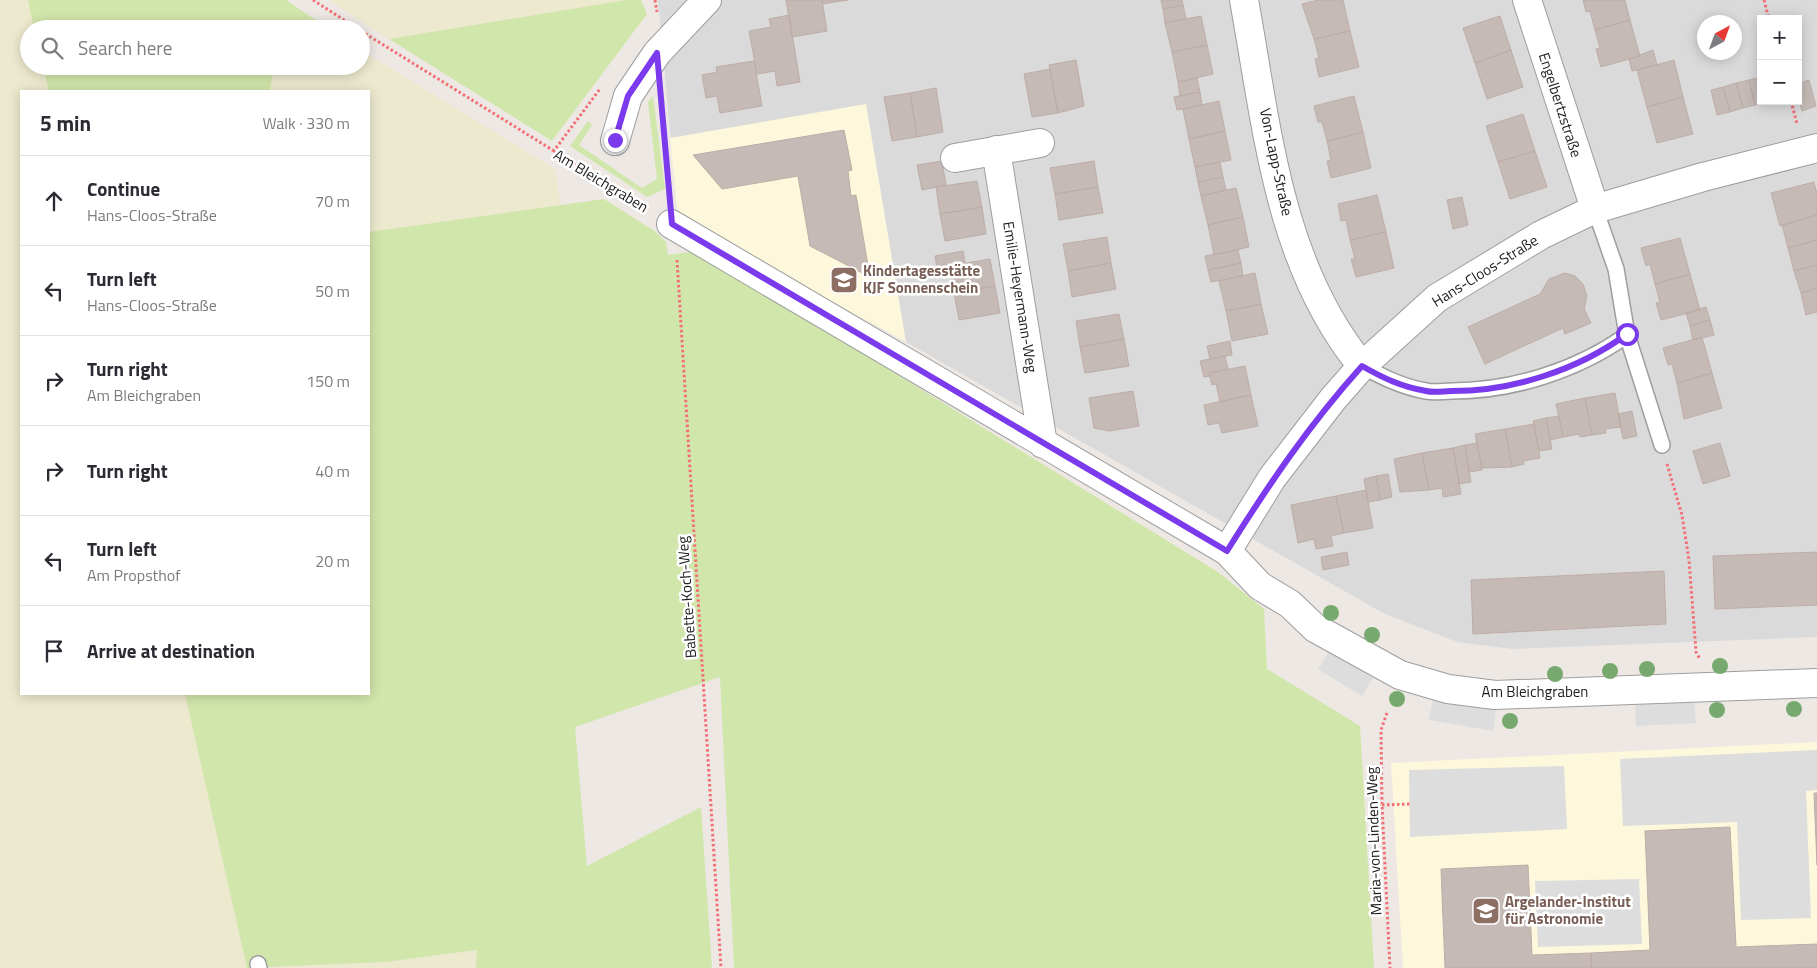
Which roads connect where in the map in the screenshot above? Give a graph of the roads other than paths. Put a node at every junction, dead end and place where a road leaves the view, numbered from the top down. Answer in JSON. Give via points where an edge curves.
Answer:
{"nodes":[{"id":1,"x":707,"y":0,"type":"edge"},
{"id":2,"x":1244,"y":0,"type":"edge"},
{"id":3,"x":1527,"y":0,"type":"edge"},
{"id":4,"x":615,"y":140,"type":"dead end"},
{"id":5,"x":1040,"y":143,"type":"dead end"},
{"id":6,"x":1817,"y":148,"type":"edge"},
{"id":7,"x":996,"y":150,"type":"junction"},
{"id":8,"x":954,"y":158,"type":"dead end"},
{"id":9,"x":1594,"y":209,"type":"junction"},
{"id":10,"x":672,"y":224,"type":"road end"},
{"id":11,"x":1627,"y":334,"type":"junction"},
{"id":12,"x":1362,"y":366,"type":"junction"},
{"id":13,"x":1043,"y":444,"type":"junction"},
{"id":14,"x":1662,"y":445,"type":"road end"},
{"id":15,"x":1227,"y":551,"type":"junction"},
{"id":16,"x":1817,"y":683,"type":"edge"}],
"edges":[{"from":1,"to":4,"type":"street","via":[[657,53],[628,96]]},
{"from":2,"to":12,"type":"street","name":"Von-Lapp-Straße","via":[[1282,203],[1324,313]]},
{"from":3,"to":9,"type":"street","name":"Engelbertzstraße"},
{"from":5,"to":7,"type":"street"},
{"from":6,"to":9,"type":"street","name":"Hans-Cloos-Straße"},
{"from":7,"to":8,"type":"street"},
{"from":7,"to":13,"type":"street","name":"Emilie-Heyermann-Weg"},
{"from":9,"to":11,"type":"lane","via":[[1616,269]]},
{"from":9,"to":12,"type":"street","name":"Hans-Cloos-Straße","via":[[1541,235],[1437,298]]},
{"from":10,"to":13,"type":"street","name":"Am Bleichgraben"},
{"from":11,"to":12,"type":"lane","via":[[1605,350],[1543,377],[1473,391],[1428,392],[1394,383]]},
{"from":11,"to":14,"type":"lane"},
{"from":12,"to":15,"type":"street","name":"Hans-Cloos-Straße","via":[[1306,431],[1272,478]]},
{"from":13,"to":15,"type":"street","name":"Am Bleichgraben"},
{"from":15,"to":16,"type":"street","name":"Am Bleichgraben","via":[[1260,586],[1290,604],[1315,628],[1400,676],[1448,689],[1495,695]]}]}
